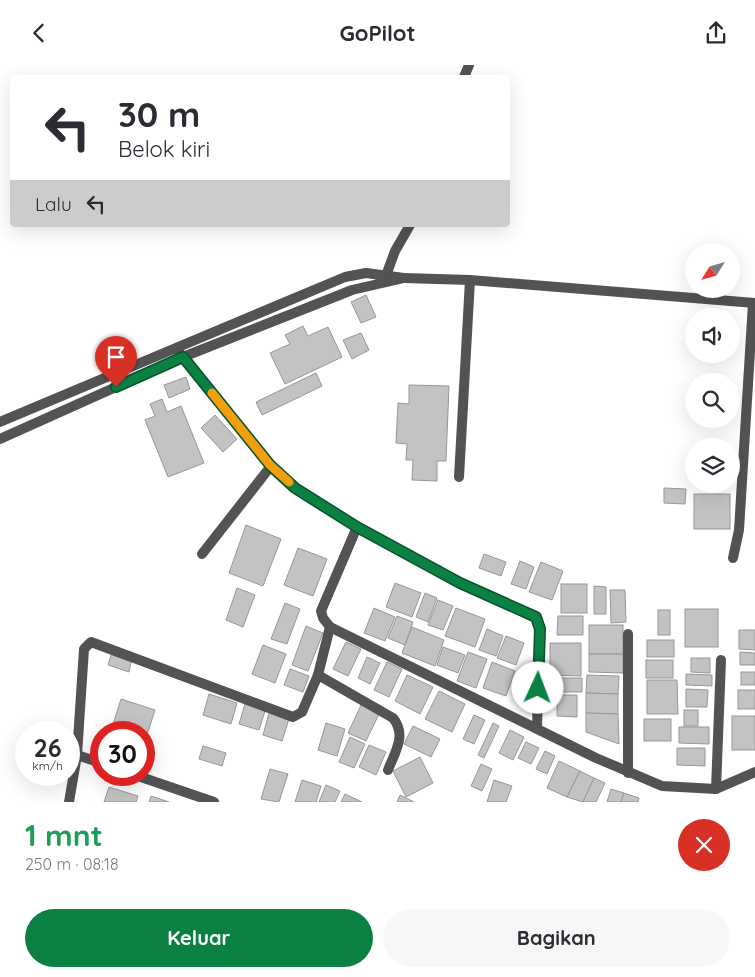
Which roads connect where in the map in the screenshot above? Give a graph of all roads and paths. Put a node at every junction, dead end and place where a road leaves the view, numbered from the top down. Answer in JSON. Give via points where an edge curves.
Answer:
{"nodes":[{"id":1,"x":409,"y":227,"type":"edge"},
{"id":2,"x":385,"y":278,"type":"junction"},
{"id":3,"x":470,"y":280,"type":"junction"},
{"id":4,"x":754,"y":303,"type":"edge"},
{"id":5,"x":176,"y":349,"type":"junction"},
{"id":6,"x":183,"y":357,"type":"junction"},
{"id":7,"x":0,"y":422,"type":"edge"},
{"id":8,"x":0,"y":439,"type":"edge"},
{"id":9,"x":270,"y":465,"type":"junction"},
{"id":10,"x":459,"y":477,"type":"dead end"},
{"id":11,"x":357,"y":527,"type":"junction"},
{"id":12,"x":202,"y":554,"type":"dead end"},
{"id":13,"x":733,"y":558,"type":"dead end"},
{"id":14,"x":330,"y":627,"type":"junction"},
{"id":15,"x":628,"y":634,"type":"dead end"},
{"id":16,"x":721,"y":660,"type":"dead end"},
{"id":17,"x":318,"y":675,"type":"junction"},
{"id":18,"x":79,"y":721,"type":"edge"},
{"id":19,"x":537,"y":727,"type":"junction"},
{"id":20,"x":388,"y":770,"type":"dead end"},
{"id":21,"x":628,"y":773,"type":"junction"},
{"id":22,"x":755,"y":773,"type":"edge"},
{"id":23,"x":155,"y":782,"type":"edge"},
{"id":24,"x":71,"y":786,"type":"edge"},
{"id":25,"x":716,"y":789,"type":"junction"},
{"id":26,"x":69,"y":802,"type":"edge"},
{"id":27,"x":214,"y":802,"type":"edge"}],
"edges":[{"from":1,"to":2,"type":"street"},
{"from":2,"to":3,"type":"street"},
{"from":2,"to":5,"type":"street","via":[[366,273],[345,277]]},
{"from":2,"to":6,"type":"street"},
{"from":3,"to":4,"type":"street"},
{"from":3,"to":10,"type":"street"},
{"from":4,"to":13,"type":"street","via":[[739,530]]},
{"from":5,"to":6,"type":"street"},
{"from":5,"to":7,"type":"street"},
{"from":6,"to":8,"type":"street"},
{"from":6,"to":9,"type":"street"},
{"from":9,"to":11,"type":"street","via":[[295,488]]},
{"from":9,"to":12,"type":"street"},
{"from":11,"to":14,"type":"street","via":[[321,611]]},
{"from":11,"to":19,"type":"street","via":[[460,583],[536,617],[540,629]]},
{"from":14,"to":17,"type":"street"},
{"from":14,"to":19,"type":"street"},
{"from":15,"to":21,"type":"street"},
{"from":16,"to":25,"type":"street"},
{"from":17,"to":18,"type":"street","via":[[302,712],[292,717],[104,645],[88,643],[84,649]]},
{"from":17,"to":20,"type":"street","via":[[393,718],[399,725],[401,737]]},
{"from":19,"to":21,"type":"street"},
{"from":21,"to":25,"type":"street","via":[[662,786]]},
{"from":22,"to":25,"type":"street"},
{"from":23,"to":27,"type":"street"},
{"from":24,"to":26,"type":"street"}]}
